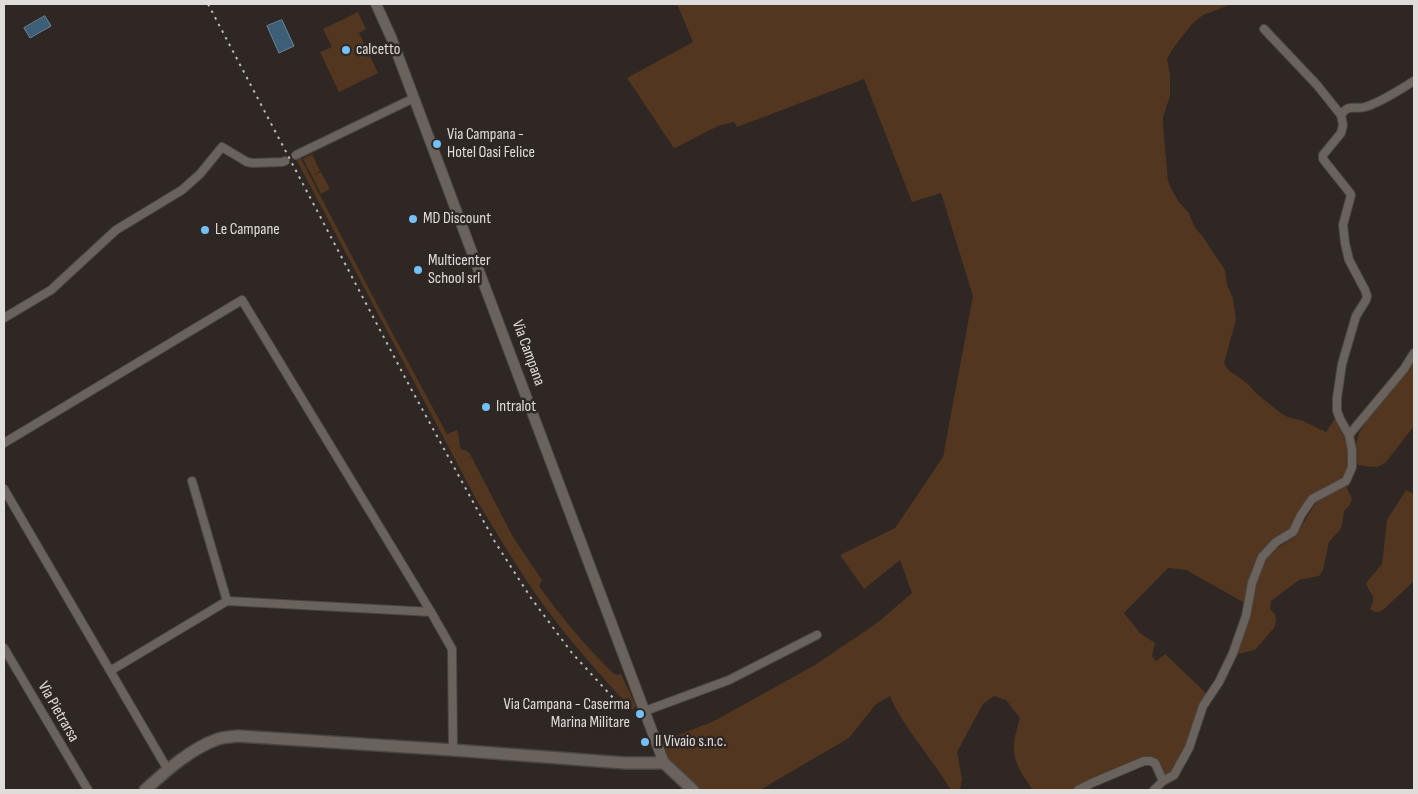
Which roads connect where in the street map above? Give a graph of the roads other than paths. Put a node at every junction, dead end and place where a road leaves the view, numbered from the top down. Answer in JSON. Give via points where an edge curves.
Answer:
{"nodes":[{"id":1,"x":376,"y":4,"type":"edge"},
{"id":2,"x":1264,"y":29,"type":"dead end"},
{"id":3,"x":1414,"y":81,"type":"edge"},
{"id":4,"x":414,"y":98,"type":"junction"},
{"id":5,"x":1341,"y":115,"type":"junction"},
{"id":6,"x":296,"y":155,"type":"dead end"},
{"id":7,"x":285,"y":161,"type":"dead end"},
{"id":8,"x":4,"y":318,"type":"edge"},
{"id":9,"x":1414,"y":353,"type":"edge"},
{"id":10,"x":1349,"y":435,"type":"junction"},
{"id":11,"x":4,"y":443,"type":"edge"},
{"id":12,"x":192,"y":481,"type":"dead end"},
{"id":13,"x":4,"y":489,"type":"edge"},
{"id":14,"x":227,"y":601,"type":"junction"},
{"id":15,"x":431,"y":612,"type":"junction"},
{"id":16,"x":817,"y":635,"type":"dead end"},
{"id":17,"x":4,"y":648,"type":"edge"},
{"id":18,"x":110,"y":671,"type":"junction"},
{"id":19,"x":645,"y":711,"type":"junction"},
{"id":20,"x":453,"y":750,"type":"junction"},
{"id":21,"x":664,"y":763,"type":"junction"},
{"id":22,"x":168,"y":770,"type":"junction"},
{"id":23,"x":1163,"y":781,"type":"junction"},
{"id":24,"x":88,"y":790,"type":"edge"},
{"id":25,"x":145,"y":790,"type":"edge"},
{"id":26,"x":693,"y":790,"type":"edge"},
{"id":27,"x":1078,"y":790,"type":"edge"},
{"id":28,"x":1154,"y":790,"type":"edge"}],
"edges":[{"from":1,"to":4,"type":"street","name":"Via Campana"},
{"from":2,"to":5,"type":"street"},
{"from":3,"to":5,"type":"street","via":[[1372,104],[1345,109]]},
{"from":4,"to":6,"type":"street"},
{"from":4,"to":19,"type":"street","name":"Via Campana"},
{"from":5,"to":10,"type":"street","via":[[1341,133],[1323,155],[1323,160],[1351,195],[1343,225],[1345,243],[1367,296],[1356,316],[1339,378],[1337,411]]},
{"from":7,"to":8,"type":"street","via":[[247,162],[222,147],[187,186],[116,230],[51,290]]},
{"from":9,"to":10,"type":"street"},
{"from":10,"to":23,"type":"street","via":[[1352,467],[1346,481],[1312,499],[1292,532],[1262,556],[1233,653],[1203,706],[1189,748],[1174,775]]},
{"from":11,"to":15,"type":"street","via":[[242,300]]},
{"from":12,"to":14,"type":"street"},
{"from":13,"to":18,"type":"street"},
{"from":14,"to":15,"type":"street"},
{"from":14,"to":18,"type":"street"},
{"from":15,"to":20,"type":"street","via":[[452,649]]},
{"from":16,"to":19,"type":"street","via":[[729,680]]},
{"from":17,"to":24,"type":"street","name":"Via Pietrarsa"},
{"from":18,"to":22,"type":"street"},
{"from":19,"to":21,"type":"street","name":"Via Campana"},
{"from":20,"to":21,"type":"main road"},
{"from":20,"to":22,"type":"main road","via":[[238,736],[198,748]]},
{"from":21,"to":26,"type":"main road","name":"Via Campana"},
{"from":22,"to":25,"type":"main road"},
{"from":23,"to":27,"type":"street","via":[[1155,763],[1144,761]]},
{"from":23,"to":28,"type":"street"}]}
